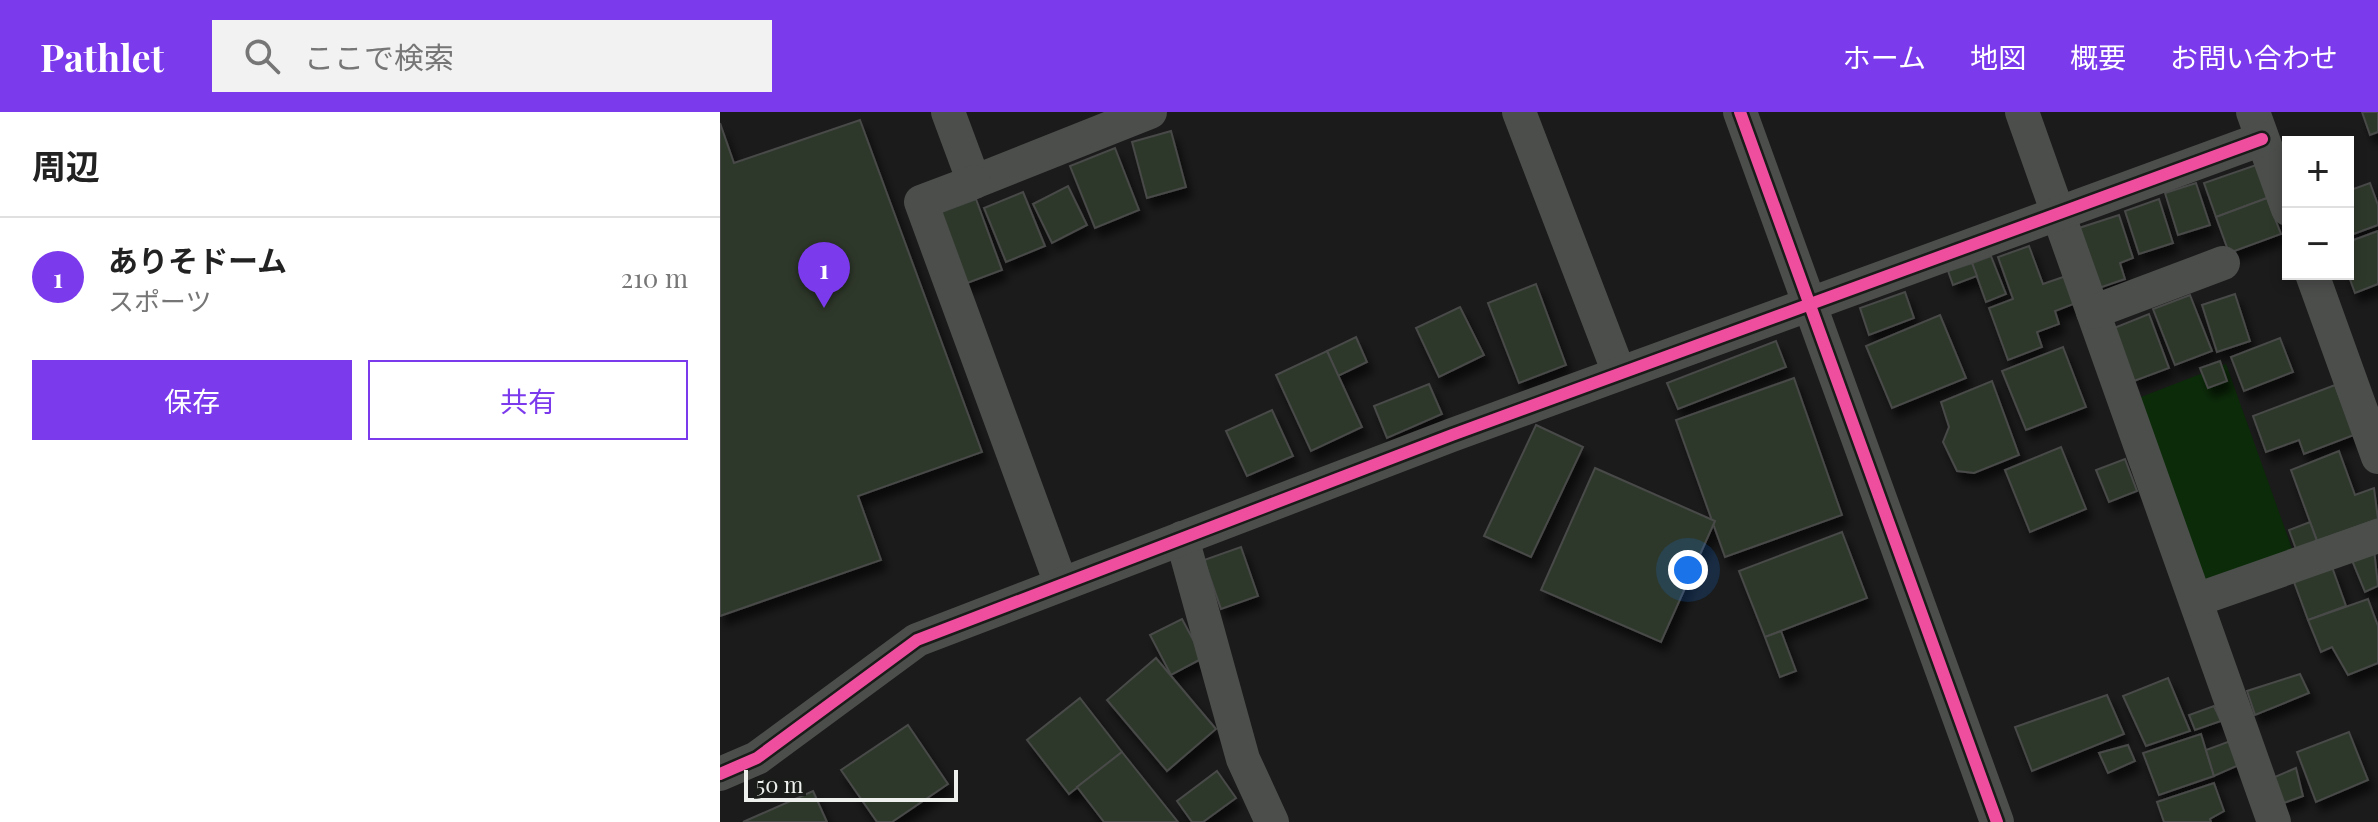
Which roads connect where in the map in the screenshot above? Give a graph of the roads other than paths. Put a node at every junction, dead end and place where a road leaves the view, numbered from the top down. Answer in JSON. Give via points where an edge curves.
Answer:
{"nodes":[{"id":1,"x":948,"y":112,"type":"edge"},
{"id":2,"x":1150,"y":112,"type":"edge"},
{"id":3,"x":1519,"y":112,"type":"edge"},
{"id":4,"x":1740,"y":112,"type":"edge"},
{"id":5,"x":2022,"y":112,"type":"edge"},
{"id":6,"x":2257,"y":126,"type":"edge"},
{"id":7,"x":974,"y":182,"type":"junction"},
{"id":8,"x":2288,"y":208,"type":"edge"},
{"id":9,"x":2057,"y":212,"type":"junction"},
{"id":10,"x":2223,"y":263,"type":"dead end"},
{"id":11,"x":2314,"y":280,"type":"edge"},
{"id":12,"x":1809,"y":305,"type":"junction"},
{"id":13,"x":2093,"y":312,"type":"junction"},
{"id":14,"x":1619,"y":373,"type":"junction"},
{"id":15,"x":2378,"y":457,"type":"edge"},
{"id":16,"x":2378,"y":536,"type":"edge"},
{"id":17,"x":1182,"y":538,"type":"junction"},
{"id":18,"x":1061,"y":584,"type":"junction"},
{"id":19,"x":2196,"y":600,"type":"junction"},
{"id":20,"x":720,"y":774,"type":"edge"},
{"id":21,"x":1272,"y":822,"type":"edge"},
{"id":22,"x":1997,"y":822,"type":"edge"},
{"id":23,"x":2274,"y":822,"type":"edge"}],
"edges":[{"from":1,"to":7,"type":"street"},
{"from":2,"to":7,"type":"street"},
{"from":3,"to":14,"type":"street"},
{"from":4,"to":12,"type":"street"},
{"from":5,"to":9,"type":"street"},
{"from":6,"to":8,"type":"street"},
{"from":6,"to":9,"type":"street"},
{"from":7,"to":18,"type":"street","via":[[921,202]]},
{"from":9,"to":12,"type":"street"},
{"from":9,"to":13,"type":"street"},
{"from":10,"to":13,"type":"street"},
{"from":11,"to":15,"type":"street"},
{"from":12,"to":14,"type":"street"},
{"from":12,"to":22,"type":"street"},
{"from":13,"to":19,"type":"street"},
{"from":14,"to":17,"type":"street"},
{"from":16,"to":19,"type":"street"},
{"from":17,"to":18,"type":"street"},
{"from":17,"to":21,"type":"street","via":[[1243,759]]},
{"from":18,"to":20,"type":"street","via":[[917,640],[757,758]]},
{"from":19,"to":23,"type":"street"}]}
